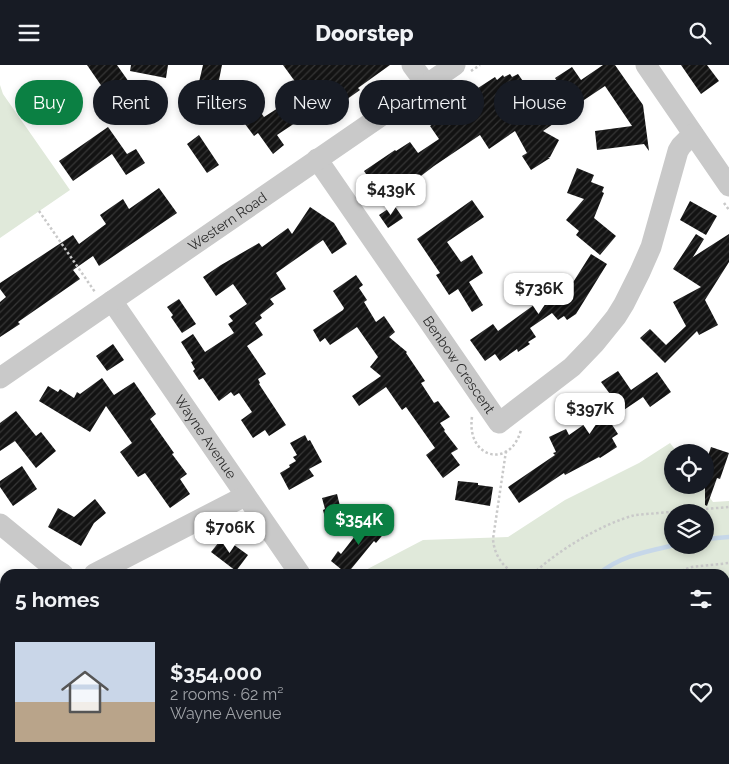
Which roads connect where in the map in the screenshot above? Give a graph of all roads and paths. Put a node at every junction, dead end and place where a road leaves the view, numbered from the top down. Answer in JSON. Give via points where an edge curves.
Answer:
{"nodes":[{"id":1,"x":412,"y":65,"type":"edge"},
{"id":2,"x":454,"y":65,"type":"edge"},
{"id":3,"x":646,"y":65,"type":"edge"},
{"id":4,"x":422,"y":80,"type":"edge"},
{"id":5,"x":433,"y":80,"type":"edge"},
{"id":6,"x":367,"y":125,"type":"edge"},
{"id":7,"x":693,"y":134,"type":"junction"},
{"id":8,"x":317,"y":159,"type":"junction"},
{"id":9,"x":729,"y":186,"type":"edge"},
{"id":10,"x":40,"y":211,"type":"dead end"},
{"id":11,"x":104,"y":297,"type":"junction"},
{"id":12,"x":0,"y":378,"type":"edge"},
{"id":13,"x":506,"y":451,"type":"dead end"},
{"id":14,"x":245,"y":496,"type":"junction"},
{"id":15,"x":729,"y":507,"type":"edge"},
{"id":16,"x":0,"y":524,"type":"edge"},
{"id":17,"x":729,"y":563,"type":"edge"},
{"id":18,"x":55,"y":569,"type":"edge"},
{"id":19,"x":104,"y":569,"type":"edge"},
{"id":20,"x":296,"y":569,"type":"edge"},
{"id":21,"x":509,"y":569,"type":"edge"},
{"id":22,"x":540,"y":569,"type":"edge"},
{"id":23,"x":686,"y":569,"type":"edge"}],
"edges":[{"from":1,"to":4,"type":"street"},
{"from":2,"to":5,"type":"street","name":"Western Road"},
{"from":3,"to":7,"type":"street"},
{"from":6,"to":8,"type":"street","name":"Western Road"},
{"from":7,"to":8,"type":"street","name":"Benbow Crescent","via":[[678,151],[651,247],[620,310],[572,367],[499,423]]},
{"from":7,"to":9,"type":"street"},
{"from":8,"to":11,"type":"street","name":"Western Road"},
{"from":10,"to":11,"type":"path"},
{"from":11,"to":12,"type":"street","name":"Western Road"},
{"from":11,"to":14,"type":"street","name":"Wayne Avenue"},
{"from":13,"to":21,"type":"path","via":[[493,539],[498,558]]},
{"from":14,"to":19,"type":"street"},
{"from":14,"to":20,"type":"street","name":"Wayne Avenue"},
{"from":15,"to":22,"type":"path","via":[[635,515],[614,522],[573,544]]},
{"from":16,"to":18,"type":"street"},
{"from":17,"to":23,"type":"path"}]}
